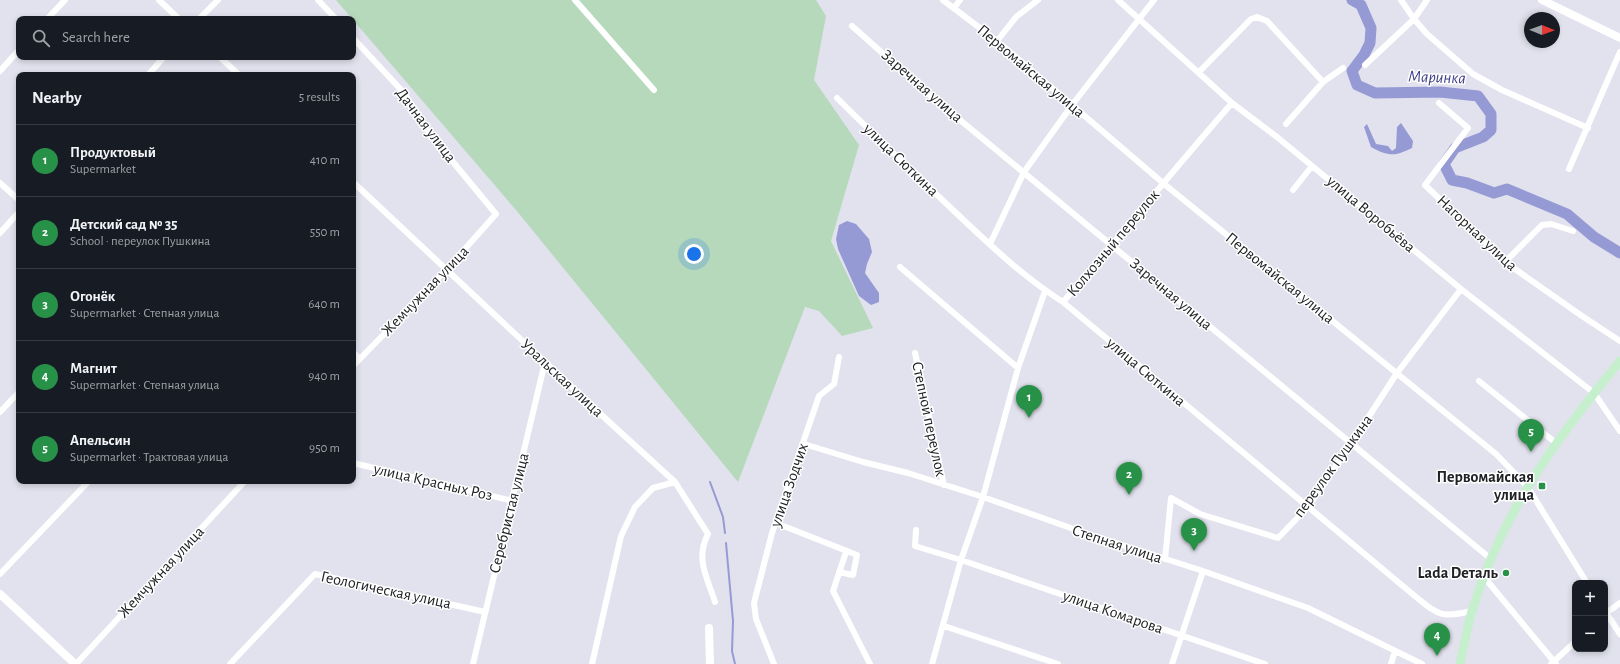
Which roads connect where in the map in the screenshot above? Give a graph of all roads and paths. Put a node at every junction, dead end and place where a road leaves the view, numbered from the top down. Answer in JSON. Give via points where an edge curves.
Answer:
{"nodes":[{"id":1,"x":65,"y":0,"type":"edge"},
{"id":2,"x":159,"y":0,"type":"edge"},
{"id":3,"x":218,"y":0,"type":"edge"},
{"id":4,"x":318,"y":0,"type":"edge"},
{"id":5,"x":575,"y":0,"type":"edge"},
{"id":6,"x":944,"y":0,"type":"edge"},
{"id":7,"x":960,"y":0,"type":"edge"},
{"id":8,"x":1038,"y":0,"type":"edge"},
{"id":9,"x":1118,"y":0,"type":"edge"},
{"id":10,"x":1154,"y":0,"type":"edge"},
{"id":11,"x":1401,"y":0,"type":"edge"},
{"id":12,"x":1427,"y":0,"type":"edge"},
{"id":13,"x":1542,"y":0,"type":"edge"},
{"id":14,"x":954,"y":8,"type":"junction"},
{"id":15,"x":50,"y":16,"type":"edge"},
{"id":16,"x":176,"y":16,"type":"edge"},
{"id":17,"x":203,"y":16,"type":"edge"},
{"id":18,"x":333,"y":16,"type":"edge"},
{"id":19,"x":1139,"y":19,"type":"junction"},
{"id":20,"x":1414,"y":19,"type":"junction"},
{"id":21,"x":852,"y":26,"type":"dead end"},
{"id":22,"x":1620,"y":38,"type":"edge"},
{"id":23,"x":356,"y":41,"type":"edge"},
{"id":24,"x":997,"y":41,"type":"junction"},
{"id":25,"x":1620,"y":52,"type":"edge"},
{"id":26,"x":16,"y":53,"type":"edge"},
{"id":27,"x":161,"y":60,"type":"edge"},
{"id":28,"x":223,"y":60,"type":"edge"},
{"id":29,"x":1365,"y":65,"type":"dead end"},
{"id":30,"x":1343,"y":68,"type":"dead end"},
{"id":31,"x":0,"y":71,"type":"edge"},
{"id":32,"x":151,"y":72,"type":"edge"},
{"id":33,"x":236,"y":72,"type":"edge"},
{"id":34,"x":1199,"y":72,"type":"junction"},
{"id":35,"x":1323,"y":82,"type":"junction"},
{"id":36,"x":654,"y":90,"type":"dead end"},
{"id":37,"x":837,"y":98,"type":"dead end"},
{"id":38,"x":1232,"y":103,"type":"junction"},
{"id":39,"x":1439,"y":103,"type":"dead end"},
{"id":40,"x":1072,"y":105,"type":"junction"},
{"id":41,"x":1286,"y":124,"type":"dead end"},
{"id":42,"x":1588,"y":128,"type":"junction"},
{"id":43,"x":1312,"y":166,"type":"junction"},
{"id":44,"x":1570,"y":169,"type":"dead end"},
{"id":45,"x":1024,"y":172,"type":"junction"},
{"id":46,"x":0,"y":183,"type":"edge"},
{"id":47,"x":1163,"y":183,"type":"junction"},
{"id":48,"x":356,"y":185,"type":"edge"},
{"id":49,"x":1293,"y":190,"type":"dead end"},
{"id":50,"x":16,"y":197,"type":"edge"},
{"id":51,"x":496,"y":214,"type":"joint"},
{"id":52,"x":16,"y":215,"type":"edge"},
{"id":53,"x":1573,"y":231,"type":"dead end"},
{"id":54,"x":0,"y":233,"type":"edge"},
{"id":55,"x":990,"y":244,"type":"junction"},
{"id":56,"x":1112,"y":245,"type":"junction"},
{"id":57,"x":1505,"y":262,"type":"junction"},
{"id":58,"x":900,"y":267,"type":"dead end"},
{"id":59,"x":447,"y":270,"type":"junction"},
{"id":60,"x":1461,"y":289,"type":"junction"},
{"id":61,"x":1045,"y":291,"type":"junction"},
{"id":62,"x":1063,"y":302,"type":"junction"},
{"id":63,"x":1620,"y":340,"type":"edge"},
{"id":64,"x":915,"y":353,"type":"dead end"},
{"id":65,"x":356,"y":355,"type":"edge"},
{"id":66,"x":839,"y":357,"type":"dead end"},
{"id":67,"x":360,"y":359,"type":"junction"},
{"id":68,"x":1620,"y":361,"type":"edge"},
{"id":69,"x":545,"y":362,"type":"junction"},
{"id":70,"x":356,"y":363,"type":"edge"},
{"id":71,"x":1018,"y":368,"type":"junction"},
{"id":72,"x":1397,"y":374,"type":"junction"},
{"id":73,"x":1479,"y":381,"type":"dead end"},
{"id":74,"x":1594,"y":393,"type":"junction"},
{"id":75,"x":16,"y":395,"type":"edge"},
{"id":76,"x":0,"y":412,"type":"edge"},
{"id":77,"x":1620,"y":430,"type":"edge"},
{"id":78,"x":1556,"y":443,"type":"junction"},
{"id":79,"x":804,"y":444,"type":"junction"},
{"id":80,"x":1351,"y":444,"type":"junction"},
{"id":81,"x":356,"y":464,"type":"edge"},
{"id":82,"x":676,"y":482,"type":"junction"},
{"id":83,"x":86,"y":484,"type":"edge"},
{"id":84,"x":242,"y":484,"type":"edge"},
{"id":85,"x":944,"y":485,"type":"junction"},
{"id":86,"x":1527,"y":486,"type":"junction"},
{"id":87,"x":983,"y":497,"type":"junction"},
{"id":88,"x":513,"y":501,"type":"junction"},
{"id":89,"x":1308,"y":506,"type":"junction"},
{"id":90,"x":776,"y":523,"type":"junction"},
{"id":91,"x":916,"y":530,"type":"dead end"},
{"id":92,"x":846,"y":552,"type":"junction"},
{"id":93,"x":1165,"y":559,"type":"junction"},
{"id":94,"x":961,"y":560,"type":"junction"},
{"id":95,"x":1491,"y":560,"type":"junction"},
{"id":96,"x":1202,"y":571,"type":"junction"},
{"id":97,"x":839,"y":572,"type":"junction"},
{"id":98,"x":0,"y":574,"type":"edge"},
{"id":99,"x":1484,"y":577,"type":"junction"},
{"id":100,"x":1586,"y":580,"type":"edge"},
{"id":101,"x":0,"y":594,"type":"edge"},
{"id":102,"x":715,"y":602,"type":"dead end"},
{"id":103,"x":1620,"y":603,"type":"edge"},
{"id":104,"x":1472,"y":611,"type":"junction"},
{"id":105,"x":1608,"y":611,"type":"edge"},
{"id":106,"x":485,"y":612,"type":"junction"},
{"id":107,"x":1607,"y":616,"type":"edge"},
{"id":108,"x":944,"y":626,"type":"junction"},
{"id":109,"x":709,"y":628,"type":"dead end"},
{"id":110,"x":1620,"y":634,"type":"edge"},
{"id":111,"x":1181,"y":635,"type":"junction"},
{"id":112,"x":1572,"y":645,"type":"edge"},
{"id":113,"x":1395,"y":651,"type":"junction"},
{"id":114,"x":1554,"y":663,"type":"edge"},
{"id":115,"x":76,"y":664,"type":"edge"},
{"id":116,"x":230,"y":664,"type":"edge"},
{"id":117,"x":473,"y":664,"type":"edge"},
{"id":118,"x":592,"y":664,"type":"edge"},
{"id":119,"x":710,"y":664,"type":"edge"},
{"id":120,"x":774,"y":664,"type":"edge"},
{"id":121,"x":870,"y":664,"type":"edge"},
{"id":122,"x":932,"y":664,"type":"edge"},
{"id":123,"x":1058,"y":664,"type":"edge"},
{"id":124,"x":1172,"y":664,"type":"edge"},
{"id":125,"x":1265,"y":664,"type":"edge"},
{"id":126,"x":1391,"y":664,"type":"edge"},
{"id":127,"x":1422,"y":664,"type":"edge"},
{"id":128,"x":1460,"y":664,"type":"edge"}],
"edges":[{"from":1,"to":15,"type":"street"},
{"from":2,"to":16,"type":"street"},
{"from":3,"to":17,"type":"street"},
{"from":4,"to":18,"type":"street"},
{"from":5,"to":36,"type":"street"},
{"from":6,"to":14,"type":"street","name":"Первомайская улица"},
{"from":7,"to":14,"type":"street"},
{"from":8,"to":24,"type":"street","via":[[1016,18]]},
{"from":9,"to":19,"type":"street","name":"улица Воробьёва"},
{"from":10,"to":19,"type":"street"},
{"from":11,"to":20,"type":"street"},
{"from":12,"to":20,"type":"street"},
{"from":13,"to":22,"type":"street"},
{"from":14,"to":24,"type":"street","name":"Первомайская улица"},
{"from":19,"to":34,"type":"street","name":"улица Воробьёва"},
{"from":19,"to":40,"type":"street"},
{"from":20,"to":29,"type":"street"},
{"from":20,"to":42,"type":"street","via":[[1427,34],[1473,74],[1502,90]]},
{"from":21,"to":45,"type":"street","name":"Заречная улица"},
{"from":23,"to":51,"type":"street","name":"Дачная улица","via":[[404,93],[429,133]]},
{"from":24,"to":40,"type":"street","name":"Первомайская улица"},
{"from":25,"to":42,"type":"street"},
{"from":26,"to":31,"type":"street"},
{"from":27,"to":32,"type":"street"},
{"from":28,"to":33,"type":"street"},
{"from":30,"to":35,"type":"street"},
{"from":34,"to":35,"type":"street","via":[[1251,19],[1257,17],[1267,21]]},
{"from":34,"to":38,"type":"street","name":"улица Воробьёва"},
{"from":35,"to":41,"type":"street"},
{"from":37,"to":55,"type":"street","name":"улица Сюткина"},
{"from":38,"to":43,"type":"street","name":"улица Воробьёва"},
{"from":38,"to":47,"type":"street","name":"Колхозный переулок"},
{"from":39,"to":57,"type":"street","name":"Нагорная улица","via":[[1468,128],[1425,185]]},
{"from":40,"to":45,"type":"street"},
{"from":40,"to":47,"type":"street","name":"Первомайская улица"},
{"from":42,"to":44,"type":"street"},
{"from":43,"to":49,"type":"street"},
{"from":43,"to":60,"type":"street","name":"улица Воробьёва"},
{"from":45,"to":55,"type":"street"},
{"from":45,"to":56,"type":"street","name":"Заречная улица"},
{"from":46,"to":50,"type":"street"},
{"from":47,"to":56,"type":"street","name":"Колхозный переулок"},
{"from":47,"to":72,"type":"street","name":"Первомайская улица"},
{"from":48,"to":59,"type":"street","name":"Уральская улица"},
{"from":51,"to":59,"type":"street","name":"Жемчужная улица"},
{"from":52,"to":54,"type":"street"},
{"from":53,"to":57,"type":"street","via":[[1551,224],[1542,225]]},
{"from":55,"to":61,"type":"street","name":"улица Сюткина"},
{"from":56,"to":62,"type":"street","name":"Колхозный переулок"},
{"from":56,"to":80,"type":"street","name":"Заречная улица"},
{"from":57,"to":63,"type":"street","name":"Нагорная улица"},
{"from":58,"to":71,"type":"street"},
{"from":59,"to":67,"type":"street","name":"Жемчужная улица"},
{"from":59,"to":69,"type":"street","name":"Уральская улица"},
{"from":60,"to":72,"type":"street","name":"переулок Пушкина"},
{"from":60,"to":74,"type":"street","name":"улица Воробьёва"},
{"from":61,"to":62,"type":"street","name":"улица Сюткина"},
{"from":61,"to":71,"type":"street"},
{"from":62,"to":89,"type":"street","name":"улица Сюткина"},
{"from":64,"to":85,"type":"street","name":"Степной переулок"},
{"from":65,"to":67,"type":"street"},
{"from":66,"to":79,"type":"street","name":"улица Зодчих","via":[[834,384],[819,396]]},
{"from":67,"to":70,"type":"street","name":"Жемчужная улица"},
{"from":68,"to":74,"type":"main road"},
{"from":69,"to":82,"type":"street","name":"Уральская улица"},
{"from":69,"to":88,"type":"street","name":"Серебристая улица"},
{"from":71,"to":87,"type":"street"},
{"from":72,"to":80,"type":"street","name":"переулок Пушкина"},
{"from":72,"to":86,"type":"street","name":"Первомайская улица","via":[[1496,454]]},
{"from":73,"to":78,"type":"street"},
{"from":74,"to":77,"type":"street","name":"улица Воробьёва"},
{"from":74,"to":78,"type":"main road"},
{"from":75,"to":76,"type":"street"},
{"from":78,"to":86,"type":"main road"},
{"from":79,"to":85,"type":"street","name":"Степная улица"},
{"from":79,"to":90,"type":"street","name":"улица Зодчих"},
{"from":80,"to":89,"type":"street","name":"переулок Пушкина"},
{"from":80,"to":95,"type":"street","name":"Заречная улица"},
{"from":81,"to":88,"type":"street","name":"улица Красных Роз"},
{"from":82,"to":102,"type":"street","name":"Уральская улица","via":[[708,534],[702,544],[702,562]]},
{"from":82,"to":118,"type":"street","via":[[653,488],[635,507],[621,536]]},
{"from":83,"to":98,"type":"street"},
{"from":84,"to":115,"type":"street","name":"Жемчужная улица"},
{"from":85,"to":87,"type":"street","name":"Степная улица"},
{"from":86,"to":95,"type":"main road"},
{"from":86,"to":100,"type":"street","name":"Первомайская улица"},
{"from":87,"to":93,"type":"street","name":"Степная улица"},
{"from":87,"to":94,"type":"street"},
{"from":88,"to":106,"type":"street","name":"Серебристая улица"},
{"from":89,"to":93,"type":"street","name":"переулок Пушкина","via":[[1278,538],[1200,514],[1171,498]]},
{"from":89,"to":104,"type":"street","name":"улица Сюткина","via":[[1436,613],[1451,616]]},
{"from":90,"to":92,"type":"street"},
{"from":90,"to":120,"type":"street","name":"улица Зодчих","via":[[754,603],[756,619]]},
{"from":91,"to":94,"type":"street","name":"улица Комарова","via":[[915,546]]},
{"from":92,"to":97,"type":"street"},
{"from":92,"to":97,"type":"street","via":[[857,556],[853,575]]},
{"from":93,"to":96,"type":"street","name":"Степная улица"},
{"from":94,"to":108,"type":"street"},
{"from":94,"to":111,"type":"street","name":"улица Комарова"},
{"from":95,"to":99,"type":"main road"},
{"from":96,"to":111,"type":"street"},
{"from":96,"to":113,"type":"street","name":"Степная улица","via":[[1308,608]]},
{"from":97,"to":121,"type":"street","via":[[833,591]]},
{"from":99,"to":104,"type":"main road"},
{"from":99,"to":114,"type":"street"},
{"from":101,"to":115,"type":"street"},
{"from":103,"to":105,"type":"street"},
{"from":104,"to":128,"type":"main road"},
{"from":106,"to":116,"type":"street","name":"Геологическая улица","via":[[315,574]]},
{"from":106,"to":117,"type":"street","name":"Серебристая улица"},
{"from":107,"to":110,"type":"street"},
{"from":108,"to":122,"type":"street"},
{"from":108,"to":123,"type":"street"},
{"from":109,"to":119,"type":"street"},
{"from":111,"to":124,"type":"street"},
{"from":111,"to":125,"type":"street","name":"улица Комарова"},
{"from":112,"to":114,"type":"street"},
{"from":113,"to":126,"type":"street"},
{"from":113,"to":127,"type":"street","name":"Степная улица"}]}
